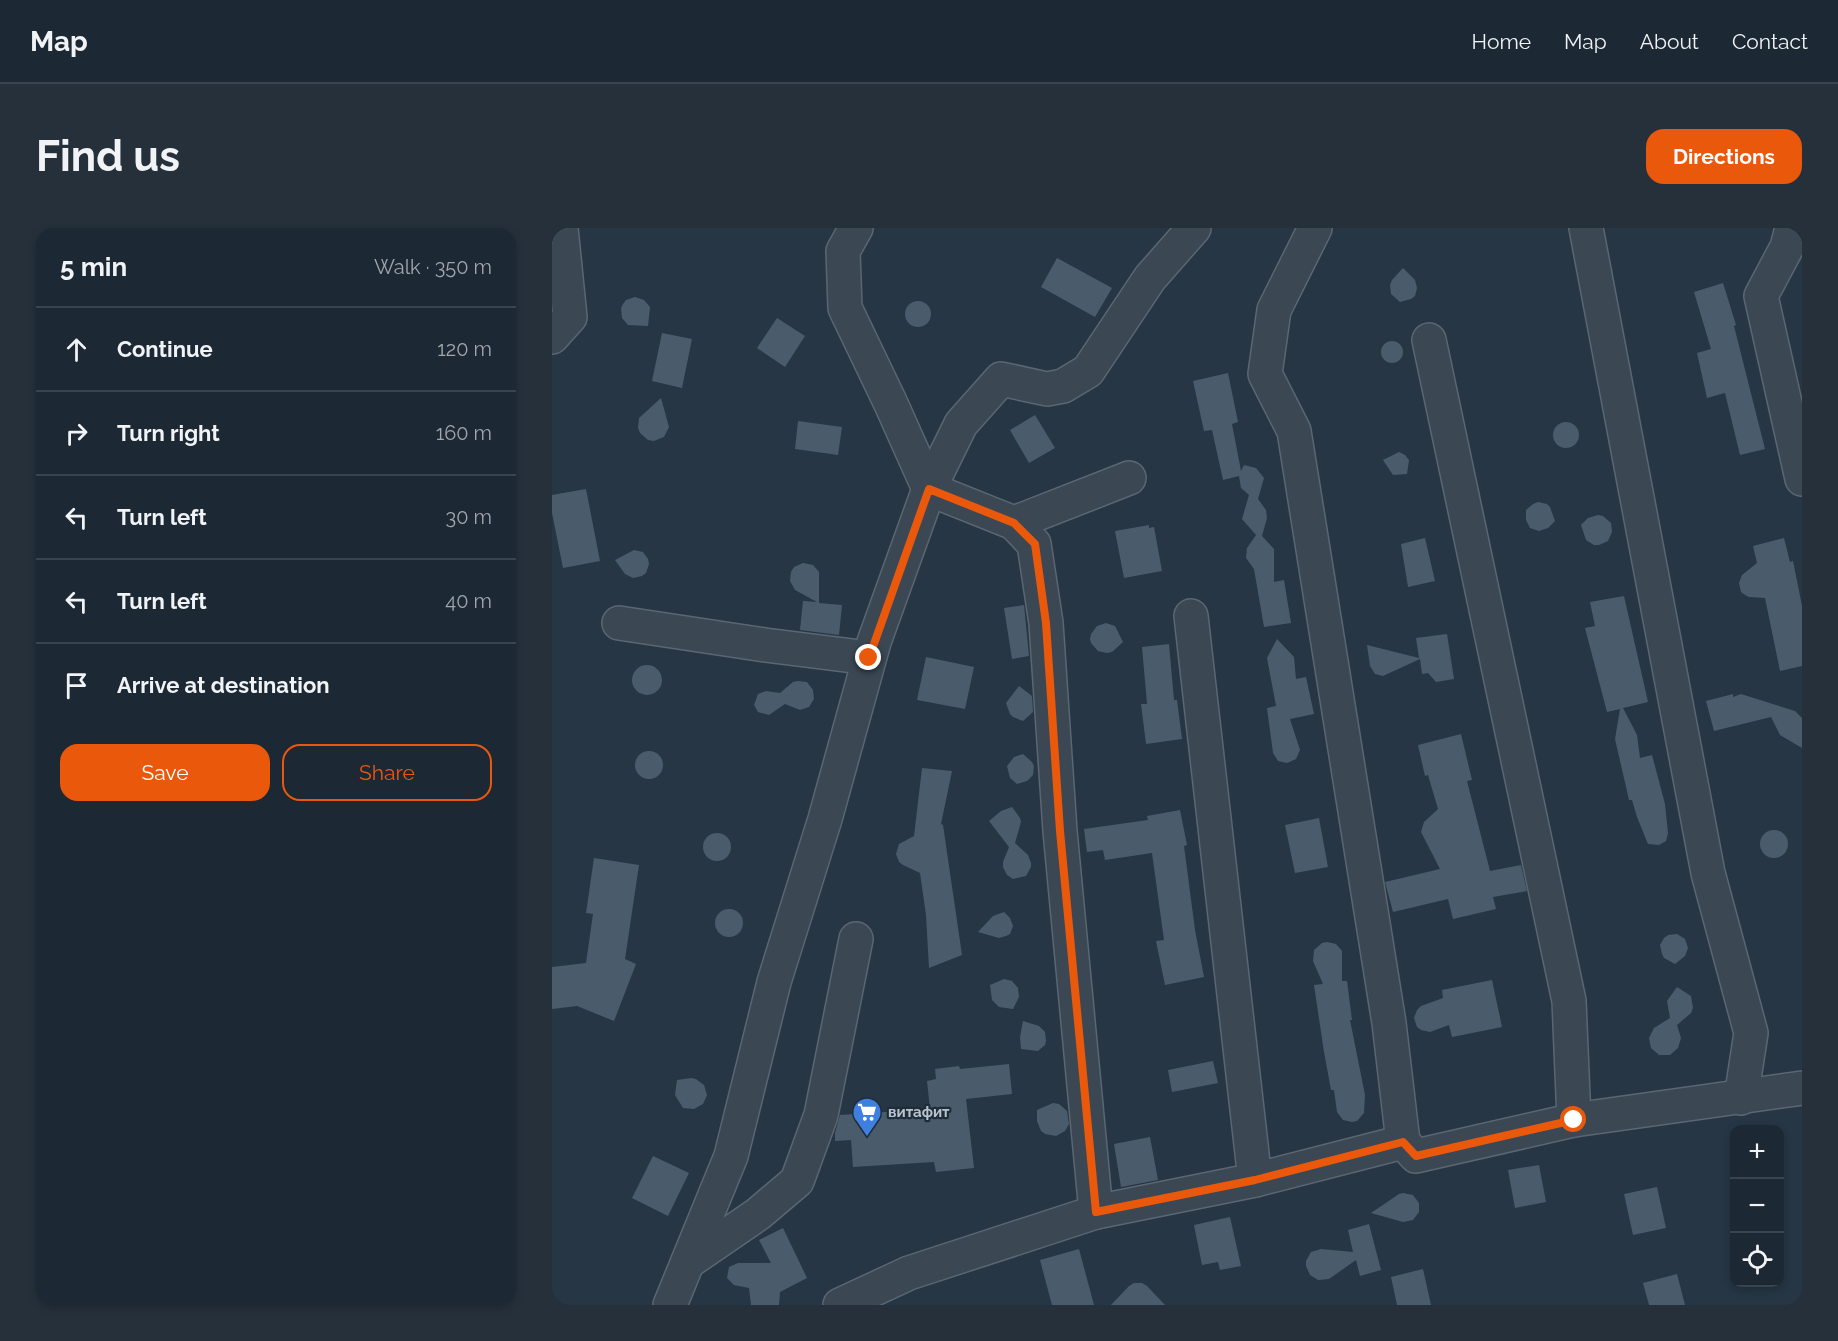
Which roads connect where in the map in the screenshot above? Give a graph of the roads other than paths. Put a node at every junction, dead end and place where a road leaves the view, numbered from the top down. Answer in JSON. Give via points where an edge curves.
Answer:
{"nodes":[{"id":1,"x":561,"y":228,"type":"edge"},
{"id":2,"x":856,"y":228,"type":"edge"},
{"id":3,"x":1194,"y":228,"type":"edge"},
{"id":4,"x":1315,"y":228,"type":"edge"},
{"id":5,"x":1586,"y":228,"type":"edge"},
{"id":6,"x":1792,"y":228,"type":"edge"},
{"id":7,"x":552,"y":337,"type":"edge"},
{"id":8,"x":1429,"y":340,"type":"dead end"},
{"id":9,"x":1129,"y":478,"type":"dead end"},
{"id":10,"x":1802,"y":479,"type":"edge"},
{"id":11,"x":929,"y":489,"type":"junction"},
{"id":12,"x":1014,"y":523,"type":"junction"},
{"id":13,"x":1191,"y":616,"type":"dead end"},
{"id":14,"x":619,"y":623,"type":"dead end"},
{"id":15,"x":869,"y":658,"type":"junction"},
{"id":16,"x":856,"y":939,"type":"dead end"},
{"id":17,"x":1802,"y":1088,"type":"edge"},
{"id":18,"x":1741,"y":1098,"type":"junction"},
{"id":19,"x":1574,"y":1120,"type":"junction"},
{"id":20,"x":1403,"y":1142,"type":"junction"},
{"id":21,"x":1255,"y":1180,"type":"junction"},
{"id":22,"x":1096,"y":1212,"type":"junction"},
{"id":23,"x":688,"y":1262,"type":"junction"},
{"id":24,"x":670,"y":1305,"type":"edge"},
{"id":25,"x":840,"y":1305,"type":"edge"}],
"edges":[{"from":1,"to":7,"type":"street","via":[[570,317]]},
{"from":2,"to":11,"type":"street","via":[[843,250],[845,308]]},
{"from":3,"to":11,"type":"street","via":[[1150,278],[1088,371],[1063,386],[1047,389],[1001,379],[961,424]]},
{"from":4,"to":20,"type":"street","via":[[1274,310],[1265,374],[1294,431],[1389,1023]]},
{"from":5,"to":18,"type":"street","via":[[1708,873],[1751,1033]]},
{"from":6,"to":10,"type":"street","via":[[1761,296]]},
{"from":8,"to":19,"type":"street","via":[[1569,1001]]},
{"from":9,"to":12,"type":"street"},
{"from":11,"to":12,"type":"street"},
{"from":11,"to":15,"type":"street"},
{"from":12,"to":22,"type":"street","via":[[1035,544],[1046,623],[1060,831]]},
{"from":13,"to":21,"type":"street"},
{"from":14,"to":15,"type":"street"},
{"from":15,"to":23,"type":"street","via":[[825,819],[774,982],[731,1156]]},
{"from":16,"to":23,"type":"street","via":[[821,1115],[797,1181],[758,1214]]},
{"from":17,"to":18,"type":"street"},
{"from":18,"to":19,"type":"street"},
{"from":19,"to":20,"type":"street","via":[[1416,1156]]},
{"from":20,"to":21,"type":"street"},
{"from":21,"to":22,"type":"street"},
{"from":22,"to":25,"type":"street","via":[[909,1273]]},
{"from":23,"to":24,"type":"street"}]}
